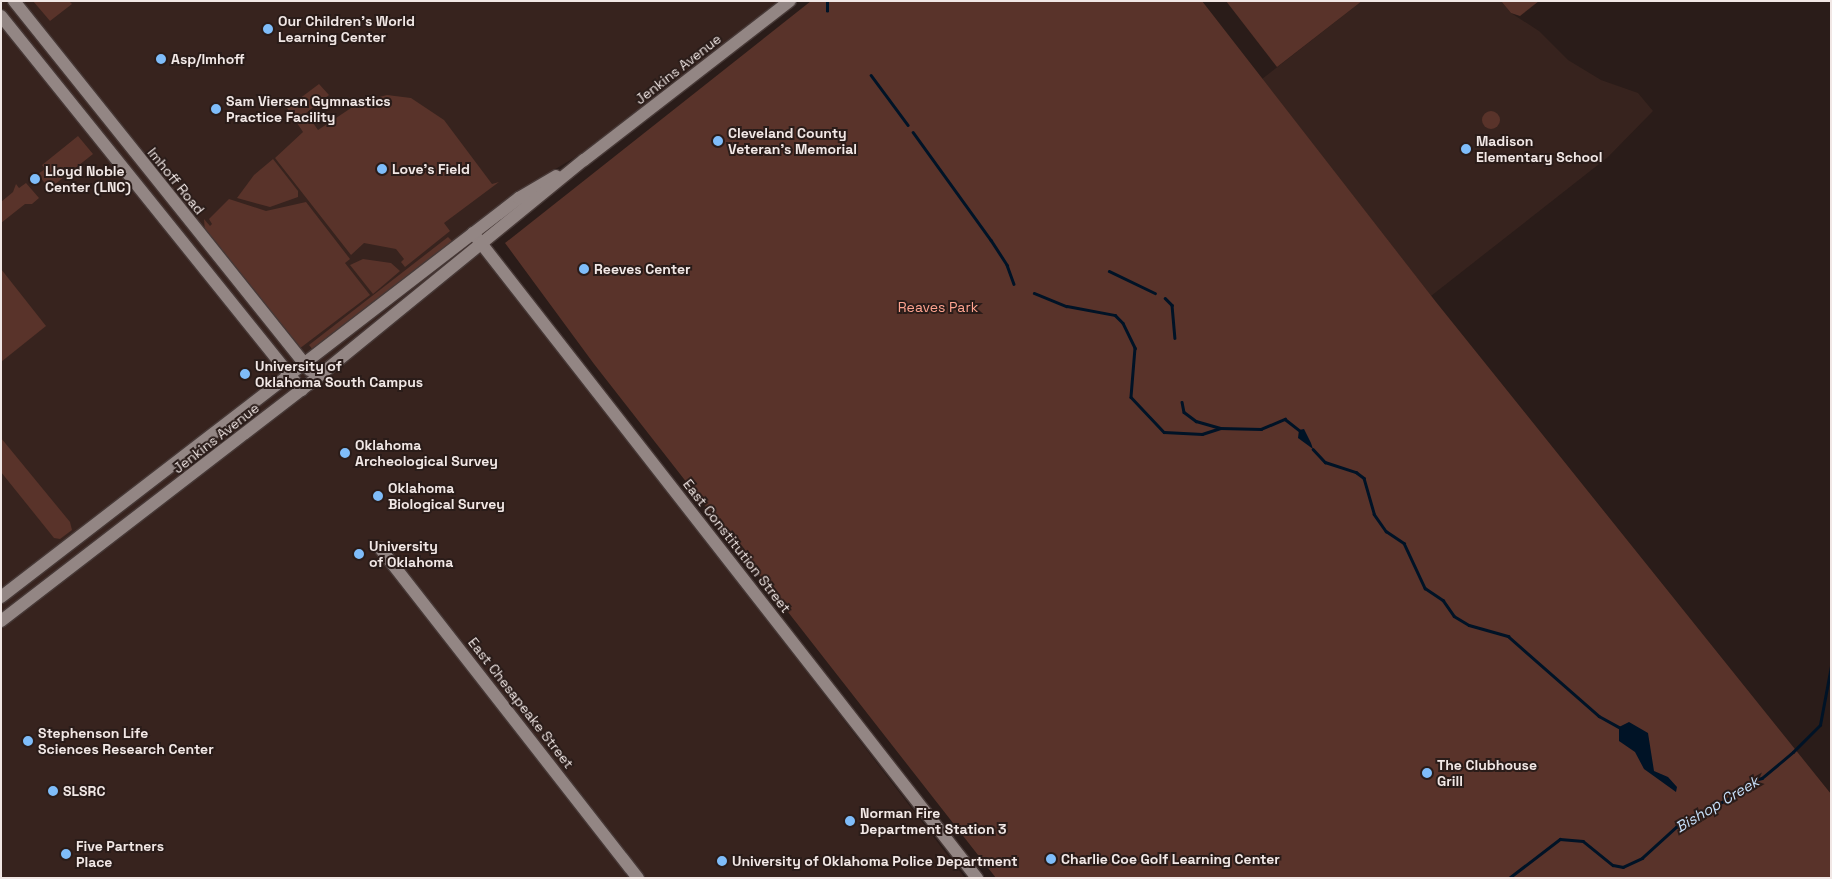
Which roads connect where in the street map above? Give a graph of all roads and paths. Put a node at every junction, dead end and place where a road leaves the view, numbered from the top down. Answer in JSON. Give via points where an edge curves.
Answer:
{"nodes":[{"id":1,"x":14,"y":1,"type":"edge"},
{"id":2,"x":790,"y":1,"type":"edge"},
{"id":3,"x":1,"y":16,"type":"edge"},
{"id":4,"x":584,"y":160,"type":"junction"},
{"id":5,"x":473,"y":233,"type":"junction"},
{"id":6,"x":482,"y":244,"type":"junction"},
{"id":7,"x":305,"y":364,"type":"junction"},
{"id":8,"x":290,"y":376,"type":"junction"},
{"id":9,"x":316,"y":378,"type":"junction"},
{"id":10,"x":302,"y":390,"type":"junction"},
{"id":11,"x":187,"y":456,"type":"junction"},
{"id":12,"x":198,"y":470,"type":"junction"},
{"id":13,"x":135,"y":496,"type":"junction"},
{"id":14,"x":146,"y":511,"type":"junction"},
{"id":15,"x":380,"y":548,"type":"dead end"},
{"id":16,"x":1,"y":597,"type":"edge"},
{"id":17,"x":1,"y":621,"type":"edge"},
{"id":18,"x":638,"y":878,"type":"edge"},
{"id":19,"x":977,"y":878,"type":"edge"}],
"edges":[{"from":1,"to":7,"type":"main road","name":"Imhoff Road"},
{"from":2,"to":4,"type":"main road","name":"Jenkins Avenue"},
{"from":3,"to":8,"type":"main road"},
{"from":4,"to":5,"type":"main road","name":"Jenkins Avenue","via":[[519,198]]},
{"from":4,"to":6,"type":"main road","name":"Jenkins Avenue"},
{"from":5,"to":6,"type":"main road","name":"East Constitution Street"},
{"from":5,"to":7,"type":"main road","name":"Jenkins Avenue"},
{"from":6,"to":9,"type":"main road","name":"Jenkins Avenue"},
{"from":6,"to":19,"type":"main road","name":"East Constitution Street"},
{"from":7,"to":8,"type":"main road","name":"Jenkins Avenue"},
{"from":7,"to":9,"type":"main road","name":"Imhoff Road"},
{"from":8,"to":10,"type":"main road"},
{"from":8,"to":11,"type":"main road","name":"Jenkins Avenue"},
{"from":9,"to":10,"type":"main road","name":"Jenkins Avenue"},
{"from":10,"to":12,"type":"main road","name":"Jenkins Avenue"},
{"from":11,"to":12,"type":"main road"},
{"from":11,"to":13,"type":"main road","name":"Jenkins Avenue"},
{"from":12,"to":14,"type":"main road","name":"Jenkins Avenue"},
{"from":13,"to":14,"type":"main road"},
{"from":13,"to":16,"type":"main road","name":"Jenkins Avenue"},
{"from":14,"to":17,"type":"main road","name":"Jenkins Avenue"},
{"from":15,"to":18,"type":"main road","name":"East Chesapeake Street"}]}
